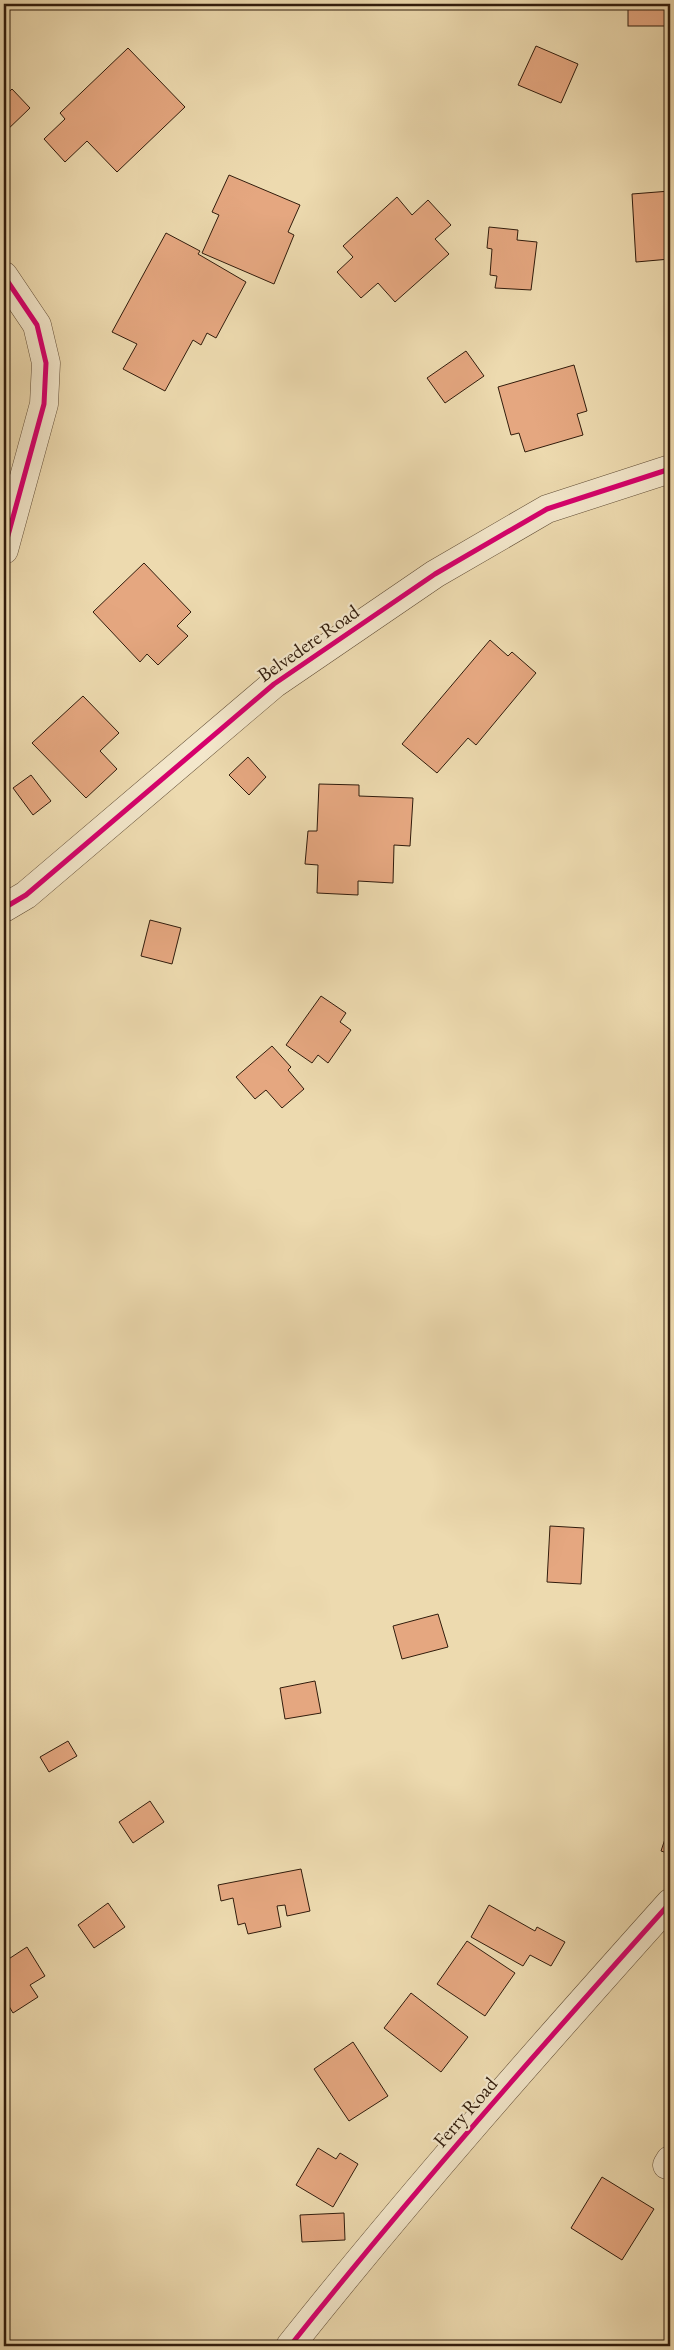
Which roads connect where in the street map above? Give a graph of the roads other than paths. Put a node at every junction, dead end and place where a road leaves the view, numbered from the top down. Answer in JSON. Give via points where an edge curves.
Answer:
{"nodes":[{"id":1,"x":4,"y":276,"type":"edge"},
{"id":2,"x":670,"y":470,"type":"edge"},
{"id":3,"x":4,"y":550,"type":"edge"},
{"id":4,"x":4,"y":908,"type":"edge"},
{"id":5,"x":670,"y":1903,"type":"edge"},
{"id":6,"x":290,"y":2346,"type":"edge"}],
"edges":[{"from":1,"to":3,"type":"street","via":[[37,325],[46,362],[44,404]]},
{"from":2,"to":4,"type":"street","name":"Belvedere Road","via":[[547,509],[434,574],[274,684],[26,896]]},
{"from":5,"to":6,"type":"street","name":"Ferry Road","via":[[374,2241]]}]}
